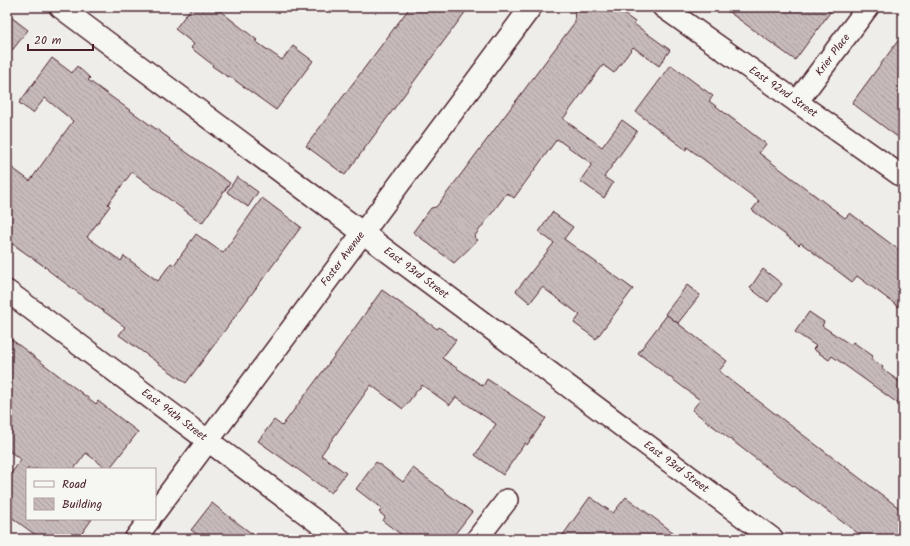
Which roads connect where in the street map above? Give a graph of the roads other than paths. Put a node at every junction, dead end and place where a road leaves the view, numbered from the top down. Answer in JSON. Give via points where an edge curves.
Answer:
{"nodes":[{"id":1,"x":60,"y":7,"type":"edge"},
{"id":2,"x":531,"y":7,"type":"edge"},
{"id":3,"x":664,"y":7,"type":"edge"},
{"id":4,"x":868,"y":7,"type":"edge"},
{"id":5,"x":797,"y":102,"type":"junction"},
{"id":6,"x":903,"y":177,"type":"edge"},
{"id":7,"x":362,"y":233,"type":"junction"},
{"id":8,"x":7,"y":290,"type":"edge"},
{"id":9,"x":208,"y":441,"type":"junction"},
{"id":10,"x":506,"y":500,"type":"dead end"},
{"id":11,"x":156,"y":511,"type":"edge"},
{"id":12,"x":149,"y":520,"type":"edge"},
{"id":13,"x":135,"y":539,"type":"edge"},
{"id":14,"x":340,"y":539,"type":"edge"},
{"id":15,"x":477,"y":539,"type":"edge"},
{"id":16,"x":773,"y":539,"type":"edge"}],
"edges":[{"from":1,"to":7,"type":"street","name":"East 93rd Street"},
{"from":2,"to":7,"type":"street","name":"Foster Avenue"},
{"from":3,"to":5,"type":"street","name":"East 92nd Street"},
{"from":4,"to":5,"type":"street","name":"Krier Place"},
{"from":5,"to":6,"type":"street","name":"East 92nd Street"},
{"from":7,"to":9,"type":"street","name":"Foster Avenue"},
{"from":7,"to":16,"type":"street","name":"East 93rd Street"},
{"from":8,"to":9,"type":"street","name":"East 94th Street"},
{"from":9,"to":11,"type":"street","name":"Foster Avenue"},
{"from":9,"to":14,"type":"street","name":"East 94th Street"},
{"from":10,"to":15,"type":"street"},
{"from":12,"to":13,"type":"street"}]}
